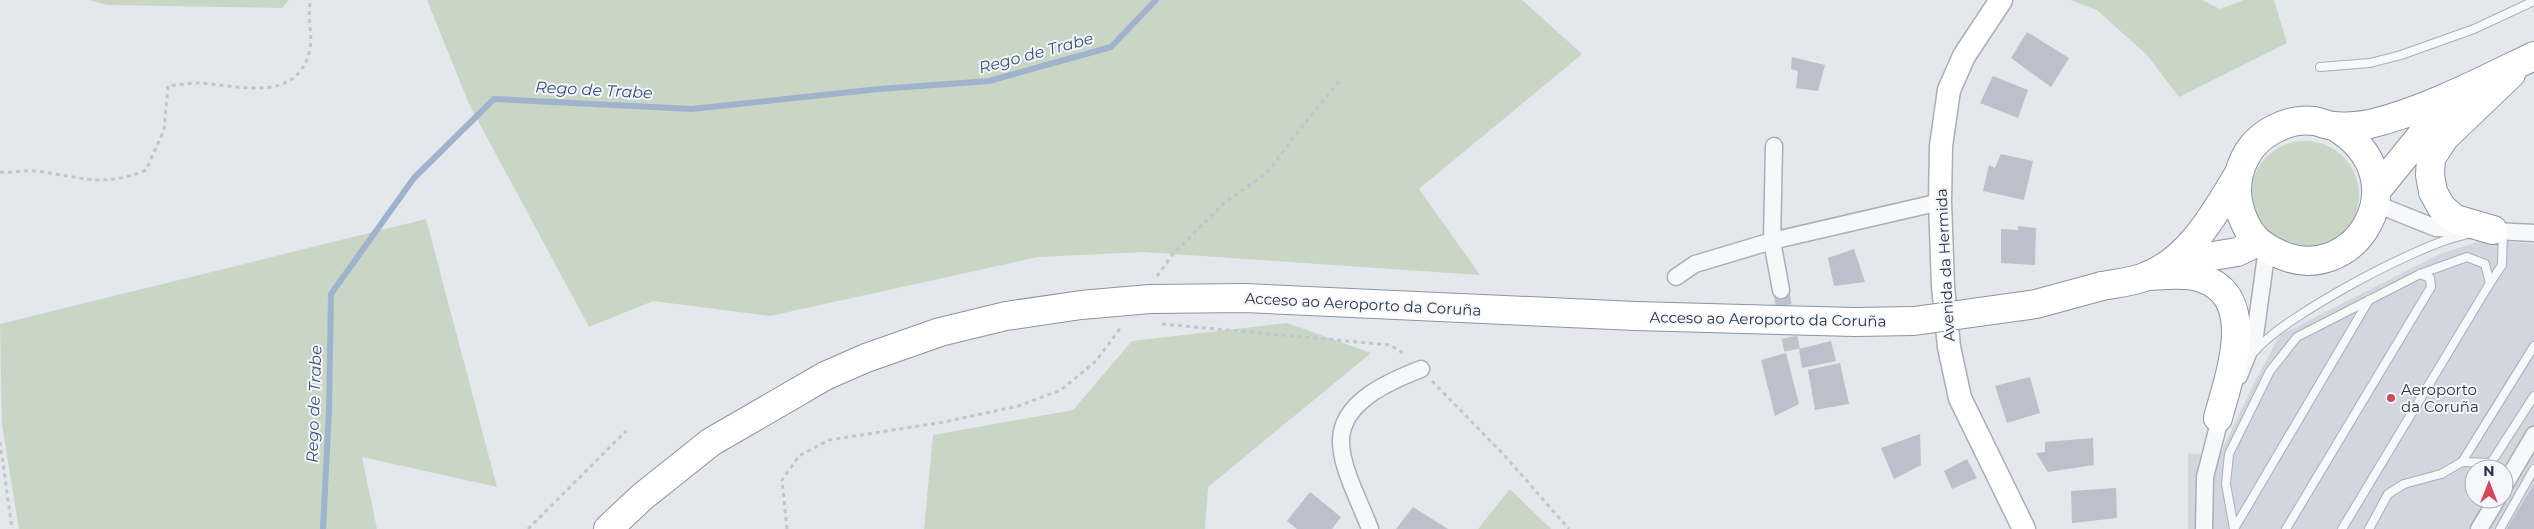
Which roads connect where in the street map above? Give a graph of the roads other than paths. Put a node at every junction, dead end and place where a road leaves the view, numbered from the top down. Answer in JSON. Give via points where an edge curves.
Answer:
{"nodes":[{"id":1,"x":2001,"y":0,"type":"edge"},
{"id":2,"x":2534,"y":1,"type":"edge"},
{"id":3,"x":2529,"y":58,"type":"edge"},
{"id":4,"x":2320,"y":67,"type":"dead end"},
{"id":5,"x":2334,"y":126,"type":"junction"},
{"id":6,"x":1774,"y":146,"type":"dead end"},
{"id":7,"x":2238,"y":176,"type":"junction"},
{"id":8,"x":2376,"y":197,"type":"junction"},
{"id":9,"x":1940,"y":202,"type":"junction"},
{"id":10,"x":2498,"y":230,"type":"junction"},
{"id":11,"x":2532,"y":234,"type":"edge"},
{"id":12,"x":1772,"y":241,"type":"junction"},
{"id":13,"x":2263,"y":245,"type":"junction"},
{"id":14,"x":2171,"y":263,"type":"junction"},
{"id":15,"x":2420,"y":274,"type":"junction"},
{"id":16,"x":2147,"y":276,"type":"junction"},
{"id":17,"x":1676,"y":278,"type":"dead end"},
{"id":18,"x":2490,"y":283,"type":"junction"},
{"id":19,"x":1781,"y":290,"type":"tunnel mouth"},
{"id":20,"x":2369,"y":300,"type":"junction"},
{"id":21,"x":2534,"y":346,"type":"edge"},
{"id":22,"x":2244,"y":364,"type":"junction"},
{"id":23,"x":1421,"y":370,"type":"dead end"},
{"id":24,"x":2534,"y":396,"type":"edge"},
{"id":25,"x":2218,"y":418,"type":"junction"},
{"id":26,"x":2534,"y":435,"type":"edge"},
{"id":27,"x":2462,"y":462,"type":"junction"},
{"id":28,"x":2514,"y":469,"type":"edge"},
{"id":29,"x":2534,"y":469,"type":"edge"},
{"id":30,"x":2490,"y":509,"type":"edge"},
{"id":31,"x":2206,"y":525,"type":"edge"},
{"id":32,"x":608,"y":529,"type":"edge"},
{"id":33,"x":1370,"y":529,"type":"edge"},
{"id":34,"x":2024,"y":529,"type":"edge"},
{"id":35,"x":2234,"y":529,"type":"edge"},
{"id":36,"x":2286,"y":529,"type":"edge"},
{"id":37,"x":2342,"y":529,"type":"edge"},
{"id":38,"x":2369,"y":529,"type":"edge"},
{"id":39,"x":2479,"y":529,"type":"edge"},
{"id":40,"x":2500,"y":529,"type":"edge"}],
"edges":[{"from":1,"to":9,"type":"street","name":"Avenida da Hermida","via":[[1964,56],[1949,90],[1941,146]]},
{"from":2,"to":4,"type":"lane","via":[[2474,29],[2401,55],[2370,63]]},
{"from":3,"to":5,"type":"highway","name":"Acceso ao Aeroporto da Coruña","via":[[2428,104],[2369,124]]},
{"from":3,"to":8,"type":"highway","via":[[2428,127]]},
{"from":3,"to":10,"type":"highway","via":[[2445,137],[2431,158],[2433,192],[2442,208],[2455,219]]},
{"from":5,"to":7,"type":"highway","name":"Acceso ao Aeroporto da Coruña","via":[[2314,121],[2274,128],[2245,156]]},
{"from":5,"to":8,"type":"highway","name":"Acceso ao Aeroporto da Coruña","via":[[2351,136],[2365,151],[2374,170]]},
{"from":6,"to":12,"type":"street"},
{"from":7,"to":13,"type":"highway","name":"Acceso ao Aeroporto da Coruña","via":[[2236,194],[2239,211],[2247,228]]},
{"from":7,"to":14,"type":"highway","name":"Acceso ao Aeroporto da Coruña","via":[[2210,221]]},
{"from":8,"to":10,"type":"street","via":[[2436,228]]},
{"from":8,"to":13,"type":"highway","via":[[2369,223],[2358,239],[2342,251],[2304,261],[2285,257]]},
{"from":9,"to":12,"type":"street"},
{"from":9,"to":34,"type":"street","name":"Avenida da Hermida","via":[[1949,347],[1960,398]]},
{"from":10,"to":11,"type":"street"},
{"from":10,"to":18,"type":"lane","via":[[2502,265]]},
{"from":10,"to":22,"type":"lane","via":[[2454,237],[2336,294],[2266,337]]},
{"from":12,"to":17,"type":"street","via":[[1695,264]]},
{"from":12,"to":19,"type":"street"},
{"from":13,"to":14,"type":"highway","name":"Acceso ao Aeroporto da Coruña"},
{"from":13,"to":22,"type":"street","via":[[2255,336]]},
{"from":14,"to":16,"type":"highway","name":"Acceso ao Aeroporto da Coruña"},
{"from":15,"to":18,"type":"lane","via":[[2467,257],[2485,264]]},
{"from":15,"to":20,"type":"lane"},
{"from":15,"to":36,"type":"lane","via":[[2430,278],[2431,286]]},
{"from":16,"to":25,"type":"highway","via":[[2200,278],[2216,284],[2232,303],[2237,327],[2235,351]]},
{"from":16,"to":32,"type":"highway","name":"Acceso ao Aeroporto da Coruña","bridge":true,"via":[[2036,304],[1914,321],[1635,316],[1245,298],[1150,299],[1006,316],[940,332],[824,376],[711,442],[642,497]]},
{"from":18,"to":37,"type":"lane"},
{"from":20,"to":35,"type":"lane"},
{"from":20,"to":35,"type":"lane","via":[[2297,337],[2270,372],[2229,454],[2226,484]]},
{"from":21,"to":27,"type":"lane"},
{"from":22,"to":25,"type":"street"},
{"from":23,"to":33,"type":"street","via":[[1395,379],[1357,405],[1344,425],[1341,442],[1345,462]]},
{"from":24,"to":27,"type":"lane","via":[[2491,463]]},
{"from":25,"to":31,"type":"street","via":[[2205,476]]},
{"from":26,"to":28,"type":"street"},
{"from":27,"to":38,"type":"lane","via":[[2440,474],[2404,484],[2388,494]]},
{"from":29,"to":40,"type":"lane"},
{"from":30,"to":39,"type":"street"}]}
